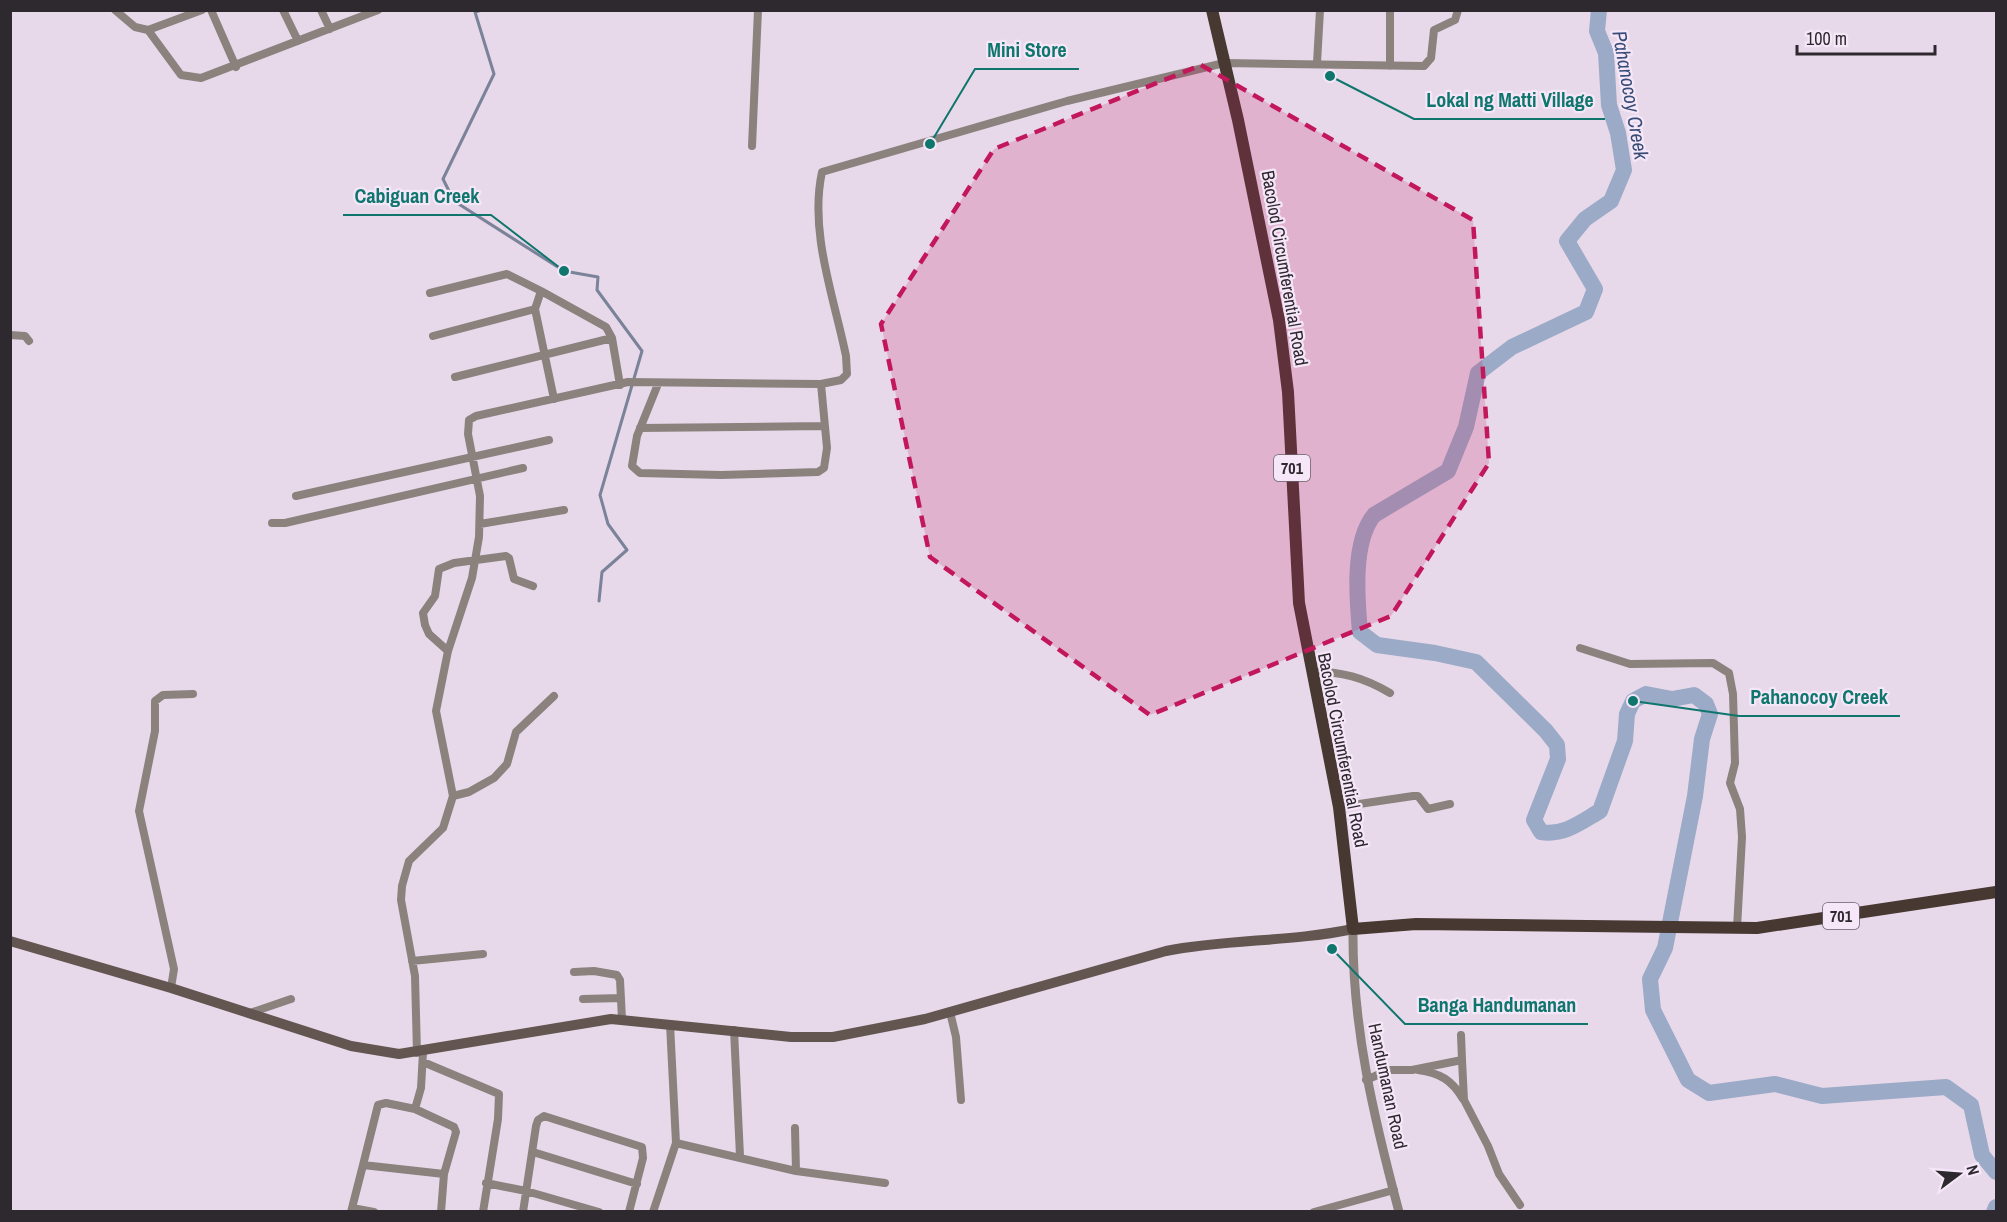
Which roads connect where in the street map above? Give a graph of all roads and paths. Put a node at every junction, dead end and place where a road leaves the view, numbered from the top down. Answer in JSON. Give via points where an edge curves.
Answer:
{"nodes":[{"id":1,"x":116,"y":10,"type":"edge"},
{"id":2,"x":202,"y":10,"type":"edge"},
{"id":3,"x":212,"y":10,"type":"edge"},
{"id":4,"x":283,"y":10,"type":"edge"},
{"id":5,"x":321,"y":10,"type":"edge"},
{"id":6,"x":378,"y":10,"type":"edge"},
{"id":7,"x":758,"y":10,"type":"edge"},
{"id":8,"x":1212,"y":10,"type":"edge"},
{"id":9,"x":1320,"y":10,"type":"edge"},
{"id":10,"x":1390,"y":10,"type":"edge"},
{"id":11,"x":1458,"y":10,"type":"edge"},
{"id":12,"x":330,"y":29,"type":"junction"},
{"id":13,"x":148,"y":30,"type":"junction"},
{"id":14,"x":298,"y":41,"type":"junction"},
{"id":15,"x":1224,"y":63,"type":"junction"},
{"id":16,"x":1317,"y":63,"type":"junction"},
{"id":17,"x":1390,"y":66,"type":"junction"},
{"id":18,"x":236,"y":67,"type":"junction"},
{"id":19,"x":752,"y":146,"type":"dead end"},
{"id":20,"x":541,"y":291,"type":"junction"},
{"id":21,"x":430,"y":293,"type":"dead end"},
{"id":22,"x":534,"y":309,"type":"junction"},
{"id":23,"x":10,"y":335,"type":"edge"},
{"id":24,"x":433,"y":336,"type":"dead end"},
{"id":25,"x":612,"y":338,"type":"junction"},
{"id":26,"x":29,"y":341,"type":"dead end"},
{"id":27,"x":546,"y":357,"type":"junction"},
{"id":28,"x":455,"y":377,"type":"dead end"},
{"id":29,"x":624,"y":384,"type":"junction"},
{"id":30,"x":658,"y":384,"type":"junction"},
{"id":31,"x":821,"y":384,"type":"junction"},
{"id":32,"x":554,"y":399,"type":"junction"},
{"id":33,"x":824,"y":426,"type":"junction"},
{"id":34,"x":640,"y":428,"type":"junction"},
{"id":35,"x":549,"y":440,"type":"dead end"},
{"id":36,"x":472,"y":458,"type":"junction"},
{"id":37,"x":523,"y":468,"type":"dead end"},
{"id":38,"x":477,"y":479,"type":"junction"},
{"id":39,"x":296,"y":496,"type":"dead end"},
{"id":40,"x":564,"y":510,"type":"dead end"},
{"id":41,"x":272,"y":523,"type":"dead end"},
{"id":42,"x":480,"y":524,"type":"junction"},
{"id":43,"x":475,"y":559,"type":"junction"},
{"id":44,"x":533,"y":586,"type":"dead end"},
{"id":45,"x":1580,"y":648,"type":"dead end"},
{"id":46,"x":448,"y":651,"type":"junction"},
{"id":47,"x":1311,"y":671,"type":"junction"},
{"id":48,"x":1390,"y":693,"type":"dead end"},
{"id":49,"x":193,"y":694,"type":"dead end"},
{"id":50,"x":554,"y":696,"type":"dead end"},
{"id":51,"x":453,"y":796,"type":"junction"},
{"id":52,"x":1450,"y":804,"type":"dead end"},
{"id":53,"x":1339,"y":807,"type":"junction"},
{"id":54,"x":1996,"y":892,"type":"edge"},
{"id":55,"x":1737,"y":928,"type":"junction"},
{"id":56,"x":1353,"y":929,"type":"junction"},
{"id":57,"x":10,"y":941,"type":"edge"},
{"id":58,"x":483,"y":954,"type":"dead end"},
{"id":59,"x":412,"y":961,"type":"junction"},
{"id":60,"x":574,"y":972,"type":"dead end"},
{"id":61,"x":171,"y":988,"type":"junction"},
{"id":62,"x":621,"y":998,"type":"junction"},
{"id":63,"x":291,"y":999,"type":"dead end"},
{"id":64,"x":583,"y":999,"type":"dead end"},
{"id":65,"x":950,"y":1012,"type":"junction"},
{"id":66,"x":249,"y":1013,"type":"junction"},
{"id":67,"x":622,"y":1019,"type":"junction"},
{"id":68,"x":670,"y":1024,"type":"junction"},
{"id":69,"x":734,"y":1030,"type":"junction"},
{"id":70,"x":1461,"y":1035,"type":"dead end"},
{"id":71,"x":421,"y":1056,"type":"junction"},
{"id":72,"x":1462,"y":1059,"type":"junction"},
{"id":73,"x":1412,"y":1070,"type":"junction"},
{"id":74,"x":1366,"y":1080,"type":"junction"},
{"id":75,"x":961,"y":1100,"type":"dead end"},
{"id":76,"x":1464,"y":1100,"type":"junction"},
{"id":77,"x":415,"y":1109,"type":"junction"},
{"id":78,"x":795,"y":1128,"type":"dead end"},
{"id":79,"x":676,"y":1143,"type":"junction"},
{"id":80,"x":533,"y":1152,"type":"junction"},
{"id":81,"x":740,"y":1156,"type":"junction"},
{"id":82,"x":363,"y":1165,"type":"junction"},
{"id":83,"x":796,"y":1171,"type":"junction"},
{"id":84,"x":444,"y":1174,"type":"junction"},
{"id":85,"x":885,"y":1183,"type":"dead end"},
{"id":86,"x":486,"y":1184,"type":"junction"},
{"id":87,"x":637,"y":1184,"type":"junction"},
{"id":88,"x":1394,"y":1190,"type":"junction"},
{"id":89,"x":526,"y":1191,"type":"junction"},
{"id":90,"x":1520,"y":1205,"type":"dead end"},
{"id":91,"x":352,"y":1210,"type":"edge"},
{"id":92,"x":587,"y":1210,"type":"edge"},
{"id":93,"x":374,"y":1212,"type":"edge"},
{"id":94,"x":441,"y":1212,"type":"edge"},
{"id":95,"x":483,"y":1212,"type":"edge"},
{"id":96,"x":524,"y":1212,"type":"edge"},
{"id":97,"x":599,"y":1212,"type":"edge"},
{"id":98,"x":629,"y":1212,"type":"edge"},
{"id":99,"x":653,"y":1212,"type":"edge"},
{"id":100,"x":1314,"y":1212,"type":"edge"},
{"id":101,"x":1399,"y":1212,"type":"edge"}],
"edges":[{"from":1,"to":13,"type":"street","via":[[135,27]]},
{"from":2,"to":13,"type":"street"},
{"from":3,"to":18,"type":"street"},
{"from":4,"to":14,"type":"street"},
{"from":5,"to":12,"type":"street"},
{"from":6,"to":12,"type":"street"},
{"from":7,"to":19,"type":"street"},
{"from":8,"to":15,"type":"main road","name":"Bacolod Circumferential Road","number":"701"},
{"from":9,"to":16,"type":"street"},
{"from":10,"to":17,"type":"street"},
{"from":11,"to":17,"type":"street","via":[[1455,20],[1434,30],[1429,63]]},
{"from":12,"to":14,"type":"street"},
{"from":13,"to":18,"type":"street","via":[[181,75],[209,77]]},
{"from":14,"to":18,"type":"street"},
{"from":15,"to":16,"type":"street"},
{"from":15,"to":31,"type":"street","via":[[1067,100],[822,172],[818,191],[819,238],[848,370],[841,380]]},
{"from":15,"to":47,"type":"main road","name":"Bacolod Circumferential Road","number":"701","via":[[1279,320],[1288,392],[1299,603]]},
{"from":16,"to":17,"type":"street"},
{"from":20,"to":21,"type":"street","via":[[507,274]]},
{"from":20,"to":22,"type":"street"},
{"from":20,"to":25,"type":"street","via":[[593,318],[606,327]]},
{"from":22,"to":24,"type":"street"},
{"from":22,"to":27,"type":"street"},
{"from":23,"to":26,"type":"street","via":[[25,336]]},
{"from":25,"to":27,"type":"street"},
{"from":25,"to":29,"type":"street"},
{"from":27,"to":28,"type":"street"},
{"from":27,"to":32,"type":"street"},
{"from":29,"to":30,"type":"street"},
{"from":29,"to":32,"type":"street"},
{"from":30,"to":31,"type":"street"},
{"from":30,"to":34,"type":"street"},
{"from":31,"to":33,"type":"street"},
{"from":32,"to":36,"type":"street","via":[[472,418],[468,424]]},
{"from":33,"to":34,"type":"street"},
{"from":33,"to":34,"type":"street","via":[[827,461],[818,472],[721,475],[640,473],[632,466]]},
{"from":35,"to":36,"type":"street"},
{"from":36,"to":38,"type":"street"},
{"from":36,"to":39,"type":"street"},
{"from":37,"to":38,"type":"street"},
{"from":38,"to":41,"type":"street"},
{"from":38,"to":42,"type":"street"},
{"from":40,"to":42,"type":"street"},
{"from":42,"to":43,"type":"street"},
{"from":43,"to":44,"type":"street","via":[[508,556],[514,579]]},
{"from":43,"to":46,"type":"street"},
{"from":43,"to":46,"type":"street","via":[[439,569],[435,596],[423,613],[429,634]]},
{"from":45,"to":55,"type":"street","via":[[1630,664],[1713,663],[1729,673],[1735,745],[1730,783],[1740,808],[1742,837]]},
{"from":46,"to":51,"type":"street","via":[[436,711]]},
{"from":47,"to":48,"type":"street","via":[[1341,672]]},
{"from":47,"to":53,"type":"main road","name":"Bacolod Circumferential Road","number":"701"},
{"from":49,"to":61,"type":"street","via":[[163,695],[155,701],[155,730],[140,801],[146,850],[174,969]]},
{"from":50,"to":51,"type":"street","via":[[520,726],[507,764],[494,778]]},
{"from":51,"to":59,"type":"street","via":[[443,828],[409,861],[403,874],[401,900]]},
{"from":52,"to":53,"type":"street","via":[[1428,809],[1418,796],[1413,796]]},
{"from":53,"to":56,"type":"main road","name":"Bacolod Circumferential Road","number":"701"},
{"from":54,"to":55,"type":"main road","number":"701","via":[[1798,923]]},
{"from":55,"to":56,"type":"main road","number":"701","via":[[1416,924]]},
{"from":56,"to":65,"type":"main road","via":[[1295,939],[1166,951]]},
{"from":56,"to":74,"type":"street","name":"Handumanan Road","via":[[1354,986]]},
{"from":57,"to":61,"type":"main road"},
{"from":58,"to":59,"type":"street"},
{"from":59,"to":71,"type":"street"},
{"from":60,"to":62,"type":"street","via":[[616,975]]},
{"from":61,"to":66,"type":"main road"},
{"from":62,"to":64,"type":"street"},
{"from":62,"to":67,"type":"street"},
{"from":63,"to":66,"type":"street"},
{"from":65,"to":69,"type":"main road","via":[[833,1037]]},
{"from":65,"to":75,"type":"street"},
{"from":66,"to":71,"type":"main road","via":[[368,1051]]},
{"from":67,"to":68,"type":"main road"},
{"from":67,"to":71,"type":"main road","via":[[586,1021]]},
{"from":68,"to":69,"type":"main road"},
{"from":68,"to":79,"type":"street"},
{"from":69,"to":81,"type":"street"},
{"from":70,"to":72,"type":"street"},
{"from":71,"to":77,"type":"street","via":[[422,1088]]},
{"from":71,"to":86,"type":"street","via":[[499,1094]]},
{"from":72,"to":73,"type":"street"},
{"from":72,"to":76,"type":"street"},
{"from":73,"to":74,"type":"street","via":[[1389,1070]]},
{"from":73,"to":76,"type":"street","via":[[1437,1073],[1450,1081]]},
{"from":74,"to":88,"type":"street","name":"Handumanan Road"},
{"from":76,"to":90,"type":"street","via":[[1499,1174]]},
{"from":77,"to":82,"type":"street","via":[[386,1102],[378,1105]]},
{"from":77,"to":84,"type":"street","via":[[454,1126],[456,1132]]},
{"from":78,"to":83,"type":"street"},
{"from":79,"to":81,"type":"street"},
{"from":79,"to":99,"type":"street"},
{"from":80,"to":87,"type":"street"},
{"from":80,"to":87,"type":"street","via":[[538,1120],[544,1116],[642,1147]]},
{"from":80,"to":89,"type":"street"},
{"from":81,"to":83,"type":"street"},
{"from":82,"to":84,"type":"street"},
{"from":82,"to":91,"type":"street"},
{"from":83,"to":85,"type":"street"},
{"from":84,"to":94,"type":"street"},
{"from":86,"to":89,"type":"street"},
{"from":86,"to":95,"type":"street"},
{"from":87,"to":98,"type":"street"},
{"from":88,"to":100,"type":"street"},
{"from":88,"to":101,"type":"street","name":"Handumanan Road"},
{"from":89,"to":92,"type":"street"},
{"from":89,"to":96,"type":"street"},
{"from":91,"to":93,"type":"street"},
{"from":92,"to":97,"type":"street"}]}
